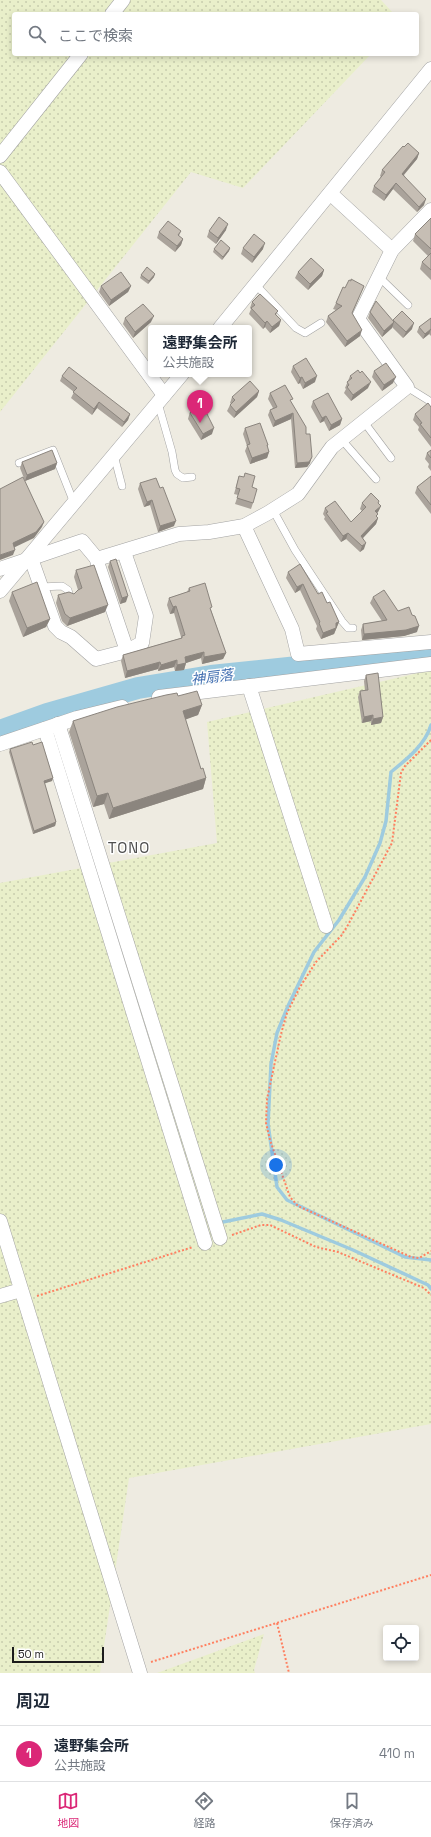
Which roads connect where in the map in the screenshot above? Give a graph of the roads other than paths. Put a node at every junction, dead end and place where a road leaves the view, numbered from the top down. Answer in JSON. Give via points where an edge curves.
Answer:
{"nodes":[{"id":1,"x":123,"y":0,"type":"edge"},
{"id":2,"x":114,"y":12,"type":"edge"},
{"id":3,"x":78,"y":56,"type":"edge"},
{"id":4,"x":431,"y":69,"type":"edge"},
{"id":5,"x":0,"y":156,"type":"edge"},
{"id":6,"x":0,"y":172,"type":"edge"},
{"id":7,"x":331,"y":194,"type":"junction"},
{"id":8,"x":431,"y":210,"type":"edge"},
{"id":9,"x":392,"y":250,"type":"junction"},
{"id":10,"x":379,"y":277,"type":"junction"},
{"id":11,"x":256,"y":285,"type":"junction"},
{"id":12,"x":408,"y":305,"type":"dead end"},
{"id":13,"x":321,"y":323,"type":"dead end"},
{"id":14,"x":223,"y":325,"type":"edge"},
{"id":15,"x":179,"y":377,"type":"edge"},
{"id":16,"x":407,"y":387,"type":"junction"},
{"id":17,"x":161,"y":399,"type":"junction"},
{"id":18,"x":431,"y":403,"type":"edge"},
{"id":19,"x":364,"y":422,"type":"junction"},
{"id":20,"x":342,"y":440,"type":"junction"},
{"id":21,"x":114,"y":455,"type":"junction"},
{"id":22,"x":391,"y":458,"type":"dead end"},
{"id":23,"x":19,"y":463,"type":"dead end"},
{"id":24,"x":192,"y":477,"type":"dead end"},
{"id":25,"x":376,"y":478,"type":"dead end"},
{"id":26,"x":122,"y":486,"type":"dead end"},
{"id":27,"x":74,"y":503,"type":"junction"},
{"id":28,"x":273,"y":510,"type":"junction"},
{"id":29,"x":244,"y":526,"type":"junction"},
{"id":30,"x":124,"y":552,"type":"junction"},
{"id":31,"x":97,"y":559,"type":"junction"},
{"id":32,"x":28,"y":560,"type":"junction"},
{"id":33,"x":0,"y":569,"type":"edge"},
{"id":34,"x":41,"y":587,"type":"junction"},
{"id":35,"x":0,"y":591,"type":"edge"},
{"id":36,"x":70,"y":597,"type":"edge"},
{"id":37,"x":353,"y":628,"type":"dead end"},
{"id":38,"x":427,"y":643,"type":"edge"},
{"id":39,"x":127,"y":651,"type":"junction"},
{"id":40,"x":428,"y":664,"type":"edge"},
{"id":41,"x":249,"y":686,"type":"junction"},
{"id":42,"x":52,"y":727,"type":"junction"},
{"id":43,"x":0,"y":744,"type":"edge"},
{"id":44,"x":326,"y":926,"type":"dead end"},
{"id":45,"x":0,"y":1221,"type":"edge"},
{"id":46,"x":220,"y":1238,"type":"road end"},
{"id":47,"x":205,"y":1243,"type":"road end"},
{"id":48,"x":23,"y":1295,"type":"junction"},
{"id":49,"x":0,"y":1296,"type":"edge"},
{"id":50,"x":139,"y":1669,"type":"edge"}],
"edges":[{"from":1,"to":2,"type":"street"},
{"from":3,"to":5,"type":"street"},
{"from":4,"to":7,"type":"street"},
{"from":6,"to":17,"type":"street"},
{"from":7,"to":9,"type":"street"},
{"from":7,"to":11,"type":"street"},
{"from":8,"to":9,"type":"street"},
{"from":9,"to":10,"type":"street"},
{"from":10,"to":12,"type":"lane"},
{"from":10,"to":16,"type":"street","via":[[358,319]]},
{"from":11,"to":13,"type":"lane","via":[[296,328],[305,333]]},
{"from":11,"to":14,"type":"street"},
{"from":15,"to":17,"type":"street"},
{"from":16,"to":18,"type":"lane"},
{"from":16,"to":19,"type":"street"},
{"from":17,"to":21,"type":"street"},
{"from":17,"to":24,"type":"lane","via":[[175,470],[183,478]]},
{"from":19,"to":20,"type":"street"},
{"from":19,"to":22,"type":"lane"},
{"from":20,"to":25,"type":"lane"},
{"from":20,"to":28,"type":"street","via":[[332,447],[298,494]]},
{"from":21,"to":26,"type":"lane"},
{"from":21,"to":27,"type":"street"},
{"from":23,"to":27,"type":"lane","via":[[53,450]]},
{"from":27,"to":32,"type":"street"},
{"from":28,"to":29,"type":"street"},
{"from":28,"to":37,"type":"lane","via":[[294,550],[342,621],[348,628]]},
{"from":29,"to":30,"type":"street","via":[[179,534]]},
{"from":29,"to":38,"type":"street","via":[[292,629],[298,654]]},
{"from":30,"to":31,"type":"street"},
{"from":30,"to":39,"type":"street","via":[[146,616],[142,643]]},
{"from":31,"to":32,"type":"street","via":[[82,541]]},
{"from":31,"to":39,"type":"street"},
{"from":32,"to":33,"type":"street"},
{"from":32,"to":34,"type":"street","via":[[33,564]]},
{"from":32,"to":35,"type":"street"},
{"from":34,"to":36,"type":"lane","via":[[62,586],[68,590]]},
{"from":34,"to":39,"type":"street","via":[[55,626],[96,659]]},
{"from":38,"to":40,"type":"street"},
{"from":40,"to":41,"type":"street"},
{"from":41,"to":42,"type":"street","via":[[161,697],[77,718]]},
{"from":41,"to":44,"type":"street"},
{"from":42,"to":43,"type":"street"},
{"from":42,"to":46,"type":"street"},
{"from":42,"to":47,"type":"street"},
{"from":45,"to":48,"type":"street"},
{"from":48,"to":49,"type":"street"},
{"from":48,"to":50,"type":"street"}]}
